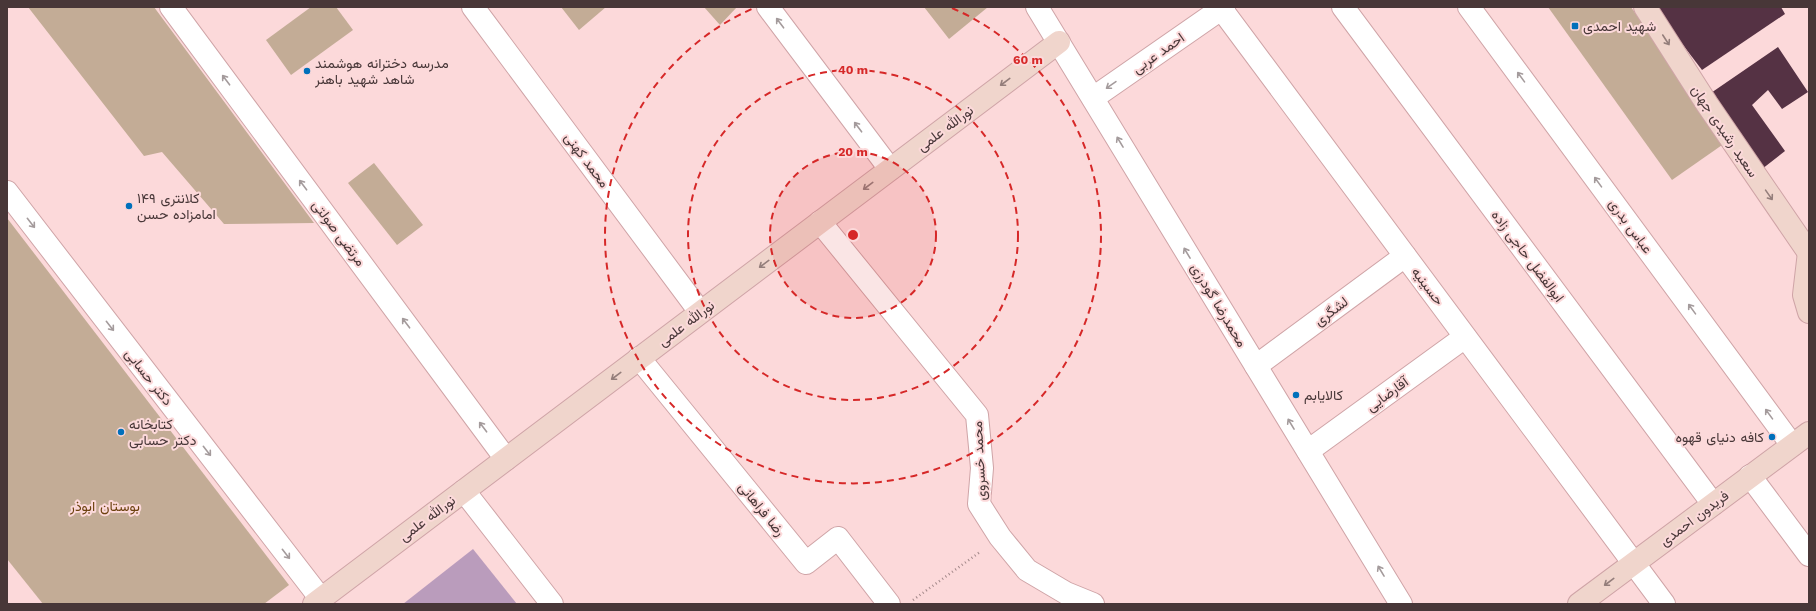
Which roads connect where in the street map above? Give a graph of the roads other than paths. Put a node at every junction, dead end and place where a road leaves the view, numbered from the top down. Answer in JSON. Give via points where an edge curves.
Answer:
{"nodes":[{"id":1,"x":171,"y":7,"type":"edge"},
{"id":2,"x":473,"y":7,"type":"edge"},
{"id":3,"x":768,"y":7,"type":"edge"},
{"id":4,"x":1037,"y":7,"type":"edge"},
{"id":5,"x":1343,"y":7,"type":"edge"},
{"id":6,"x":1469,"y":7,"type":"edge"},
{"id":7,"x":1645,"y":7,"type":"edge"},
{"id":8,"x":1222,"y":8,"type":"edge"},
{"id":9,"x":1058,"y":42,"type":"junction"},
{"id":10,"x":1093,"y":98,"type":"junction"},
{"id":11,"x":890,"y":169,"type":"junction"},
{"id":12,"x":7,"y":192,"type":"edge"},
{"id":13,"x":820,"y":222,"type":"junction"},
{"id":14,"x":1809,"y":252,"type":"edge"},
{"id":15,"x":1405,"y":256,"type":"junction"},
{"id":16,"x":700,"y":312,"type":"junction"},
{"id":17,"x":1809,"y":312,"type":"edge"},
{"id":18,"x":1466,"y":337,"type":"junction"},
{"id":19,"x":639,"y":358,"type":"junction"},
{"id":20,"x":1256,"y":366,"type":"junction"},
{"id":21,"x":1809,"y":427,"type":"edge"},
{"id":22,"x":1801,"y":439,"type":"edge"},
{"id":23,"x":1308,"y":451,"type":"junction"},
{"id":24,"x":506,"y":459,"type":"junction"},
{"id":25,"x":1750,"y":476,"type":"junction"},
{"id":26,"x":464,"y":491,"type":"junction"},
{"id":27,"x":1713,"y":504,"type":"junction"},
{"id":28,"x":1809,"y":555,"type":"edge"},
{"id":29,"x":1634,"y":564,"type":"junction"},
{"id":30,"x":317,"y":601,"type":"edge"},
{"id":31,"x":552,"y":604,"type":"edge"},
{"id":32,"x":889,"y":604,"type":"edge"},
{"id":33,"x":1093,"y":604,"type":"edge"},
{"id":34,"x":1401,"y":604,"type":"edge"},
{"id":35,"x":1580,"y":604,"type":"edge"},
{"id":36,"x":1664,"y":604,"type":"edge"}],
"edges":[{"from":24,"to":1,"type":"street","name":"مرتضی صولتی","one_way":true},
{"from":2,"to":16,"type":"street","name":"محمد کهنی"},
{"from":11,"to":3,"type":"street","one_way":true},
{"from":4,"to":9,"type":"street","name":"محمدرضا گودرزی"},
{"from":5,"to":27,"type":"street","name":"ابوالفضل حاجی زاده"},
{"from":22,"to":6,"type":"street","name":"عباس بدری","one_way":true},
{"from":7,"to":14,"type":"street","name":"سعید رشیدی جهان","one_way":true,"via":[[1707,104]]},
{"from":8,"to":10,"type":"street","name":"احمد عربی","one_way":true},
{"from":8,"to":15,"type":"street","name":"حسینیه"},
{"from":9,"to":10,"type":"street","name":"محمدرضا گودرزی"},
{"from":9,"to":11,"type":"street","name":"نورالله علمی","one_way":true},
{"from":20,"to":10,"type":"street","name":"محمدرضا گودرزی","one_way":true},
{"from":11,"to":13,"type":"street","name":"نورالله علمی","one_way":true},
{"from":12,"to":30,"type":"street","name":"دکتر حسابی","one_way":true},
{"from":13,"to":16,"type":"street","name":"نورالله علمی","one_way":true},
{"from":13,"to":33,"type":"street","name":"محمد خسروی","via":[[977,415],[982,468],[980,504],[1000,537],[1027,570],[1066,593]]},
{"from":14,"to":17,"type":"street","via":[[1804,295]]},
{"from":15,"to":18,"type":"street","name":"حسینیه"},
{"from":15,"to":20,"type":"street","name":"لشگری"},
{"from":16,"to":19,"type":"street","name":"نورالله علمی"},
{"from":18,"to":23,"type":"street","name":"آقارضایی"},
{"from":18,"to":29,"type":"street","name":"حسینیه"},
{"from":19,"to":24,"type":"street","name":"نورالله علمی","one_way":true},
{"from":19,"to":32,"type":"street","name":"رضا فراهانی","via":[[806,563],[838,538]]},
{"from":23,"to":20,"type":"street","name":"محمدرضا گودرزی","one_way":true},
{"from":21,"to":22,"type":"street","name":"فریدون احمدی"},
{"from":22,"to":25,"type":"street","name":"فریدون احمدی"},
{"from":34,"to":23,"type":"street","name":"محمدرضا گودرزی","one_way":true},
{"from":24,"to":26,"type":"street","name":"نورالله علمی"},
{"from":25,"to":27,"type":"street","name":"فریدون احمدی"},
{"from":25,"to":28,"type":"street"},
{"from":26,"to":30,"type":"street","name":"نورالله علمی"},
{"from":26,"to":31,"type":"street"},
{"from":27,"to":29,"type":"street","name":"فریدون احمدی"},
{"from":29,"to":35,"type":"street","name":"فریدون احمدی","one_way":true},
{"from":29,"to":36,"type":"street","name":"حسینیه"}]}
